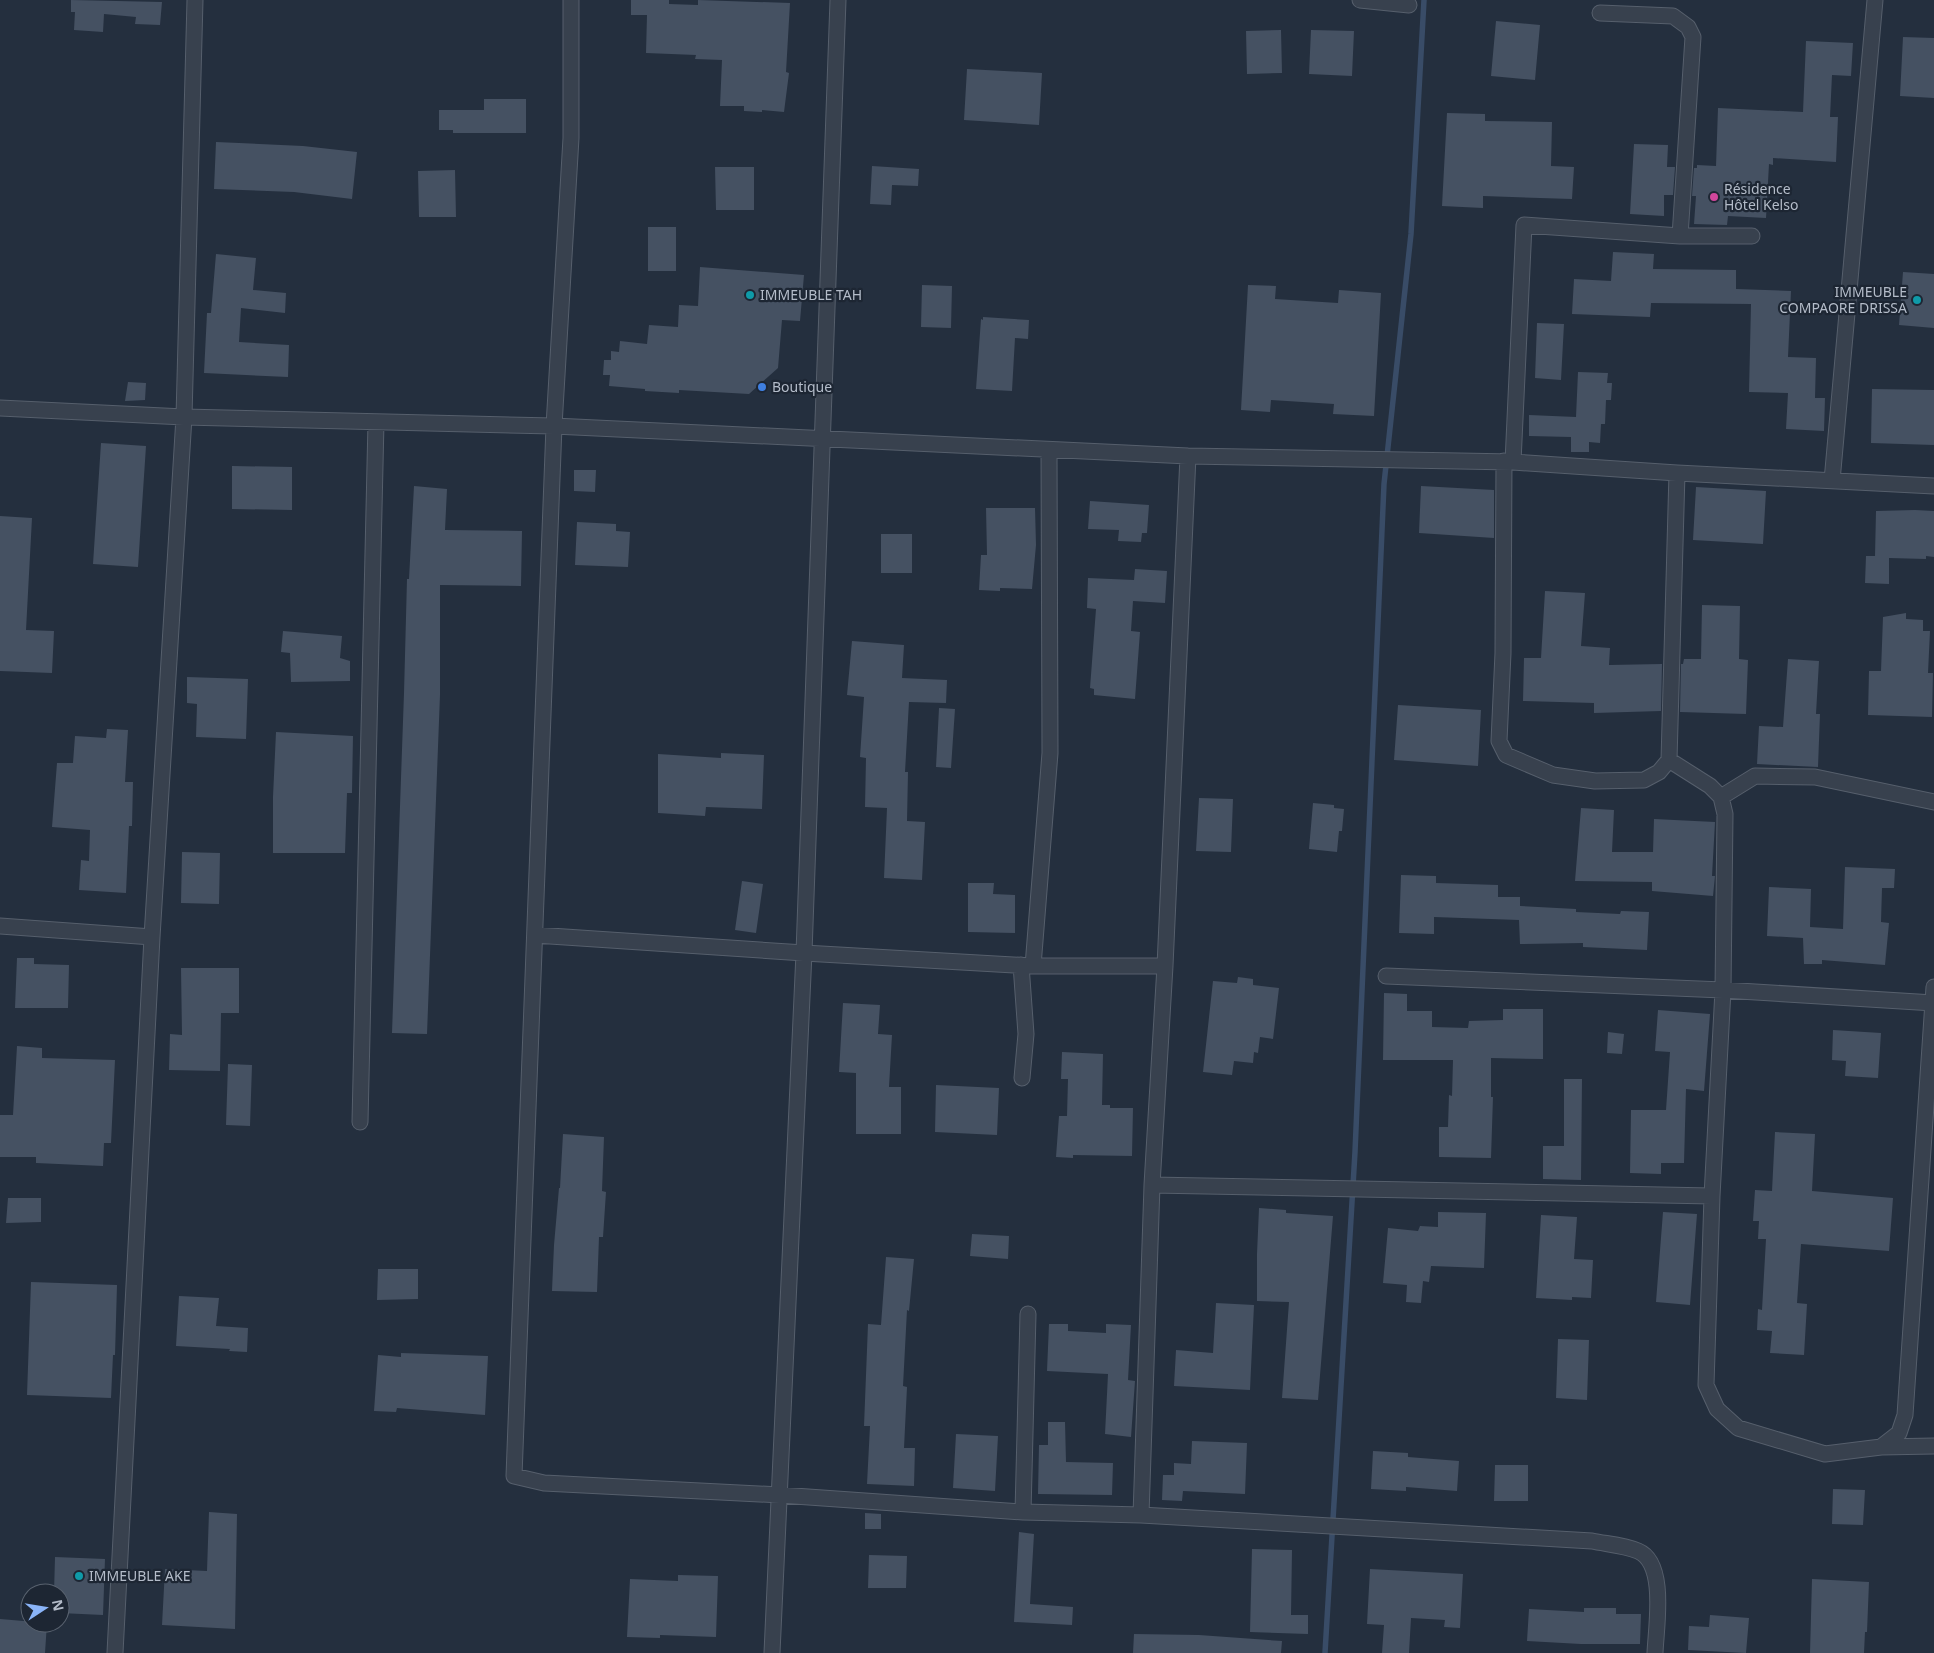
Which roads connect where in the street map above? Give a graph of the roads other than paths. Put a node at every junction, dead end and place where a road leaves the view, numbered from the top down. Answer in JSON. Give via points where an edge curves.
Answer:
{"nodes":[{"id":1,"x":195,"y":0,"type":"edge"},
{"id":2,"x":571,"y":0,"type":"edge"},
{"id":3,"x":838,"y":0,"type":"edge"},
{"id":4,"x":1360,"y":0,"type":"edge"},
{"id":5,"x":1874,"y":0,"type":"edge"},
{"id":6,"x":1409,"y":5,"type":"dead end"},
{"id":7,"x":1600,"y":13,"type":"dead end"},
{"id":8,"x":1680,"y":236,"type":"junction"},
{"id":9,"x":1752,"y":236,"type":"dead end"},
{"id":10,"x":0,"y":408,"type":"edge"},
{"id":11,"x":184,"y":417,"type":"junction"},
{"id":12,"x":376,"y":422,"type":"junction"},
{"id":13,"x":554,"y":426,"type":"junction"},
{"id":14,"x":822,"y":440,"type":"junction"},
{"id":15,"x":1049,"y":450,"type":"junction"},
{"id":16,"x":1188,"y":456,"type":"junction"},
{"id":17,"x":1509,"y":462,"type":"junction"},
{"id":18,"x":1677,"y":473,"type":"junction"},
{"id":19,"x":1832,"y":481,"type":"junction"},
{"id":20,"x":1934,"y":486,"type":"edge"},
{"id":21,"x":1669,"y":760,"type":"junction"},
{"id":22,"x":1721,"y":797,"type":"junction"},
{"id":23,"x":1934,"y":802,"type":"edge"},
{"id":24,"x":0,"y":926,"type":"edge"},
{"id":25,"x":535,"y":935,"type":"junction"},
{"id":26,"x":152,"y":937,"type":"junction"},
{"id":27,"x":804,"y":953,"type":"junction"},
{"id":28,"x":1027,"y":965,"type":"junction"},
{"id":29,"x":1165,"y":966,"type":"junction"},
{"id":30,"x":1386,"y":976,"type":"dead end"},
{"id":31,"x":1934,"y":988,"type":"edge"},
{"id":32,"x":1723,"y":990,"type":"junction"},
{"id":33,"x":1934,"y":1003,"type":"edge"},
{"id":34,"x":1022,"y":1078,"type":"dead end"},
{"id":35,"x":360,"y":1122,"type":"dead end"},
{"id":36,"x":1152,"y":1185,"type":"junction"},
{"id":37,"x":1712,"y":1196,"type":"junction"},
{"id":38,"x":1028,"y":1314,"type":"dead end"},
{"id":39,"x":1934,"y":1446,"type":"edge"},
{"id":40,"x":1882,"y":1447,"type":"junction"},
{"id":41,"x":780,"y":1495,"type":"junction"},
{"id":42,"x":1023,"y":1512,"type":"junction"},
{"id":43,"x":1141,"y":1515,"type":"junction"},
{"id":44,"x":114,"y":1653,"type":"edge"},
{"id":45,"x":772,"y":1653,"type":"edge"},
{"id":46,"x":1655,"y":1653,"type":"edge"}],
"edges":[{"from":1,"to":11,"type":"street"},
{"from":2,"to":13,"type":"street","via":[[571,138]]},
{"from":3,"to":14,"type":"street"},
{"from":4,"to":6,"type":"street"},
{"from":5,"to":19,"type":"street"},
{"from":7,"to":8,"type":"street","via":[[1673,16],[1688,27],[1693,37]]},
{"from":8,"to":9,"type":"street"},
{"from":8,"to":17,"type":"street","via":[[1524,225]]},
{"from":10,"to":11,"type":"street"},
{"from":11,"to":12,"type":"street"},
{"from":11,"to":26,"type":"street"},
{"from":12,"to":13,"type":"street"},
{"from":12,"to":35,"type":"street"},
{"from":13,"to":14,"type":"street"},
{"from":13,"to":25,"type":"street"},
{"from":14,"to":15,"type":"street"},
{"from":14,"to":27,"type":"street"},
{"from":15,"to":16,"type":"street"},
{"from":15,"to":28,"type":"street","via":[[1050,753]]},
{"from":16,"to":17,"type":"street"},
{"from":16,"to":29,"type":"street"},
{"from":17,"to":18,"type":"street"},
{"from":17,"to":21,"type":"street","via":[[1498,726],[1498,740],[1502,748],[1506,755],[1553,775],[1595,781],[1644,780],[1659,772]]},
{"from":18,"to":19,"type":"street"},
{"from":18,"to":21,"type":"street"},
{"from":19,"to":20,"type":"street"},
{"from":21,"to":22,"type":"street","via":[[1710,786]]},
{"from":22,"to":23,"type":"street","via":[[1755,776],[1805,777]]},
{"from":22,"to":32,"type":"street","via":[[1725,814]]},
{"from":24,"to":26,"type":"street"},
{"from":25,"to":27,"type":"street"},
{"from":25,"to":41,"type":"street","via":[[514,1476],[544,1483]]},
{"from":26,"to":44,"type":"street"},
{"from":27,"to":28,"type":"street"},
{"from":27,"to":41,"type":"street"},
{"from":28,"to":29,"type":"street"},
{"from":28,"to":34,"type":"street"},
{"from":29,"to":36,"type":"street"},
{"from":30,"to":32,"type":"street"},
{"from":31,"to":33,"type":"street"},
{"from":32,"to":33,"type":"street"},
{"from":32,"to":37,"type":"street"},
{"from":33,"to":40,"type":"street","via":[[1905,1415],[1899,1432]]},
{"from":36,"to":37,"type":"street"},
{"from":36,"to":43,"type":"street"},
{"from":37,"to":40,"type":"street","via":[[1706,1385],[1717,1409],[1738,1428],[1825,1454]]},
{"from":38,"to":42,"type":"street"},
{"from":39,"to":40,"type":"street"},
{"from":41,"to":42,"type":"street"},
{"from":41,"to":45,"type":"street"},
{"from":42,"to":43,"type":"street"},
{"from":43,"to":46,"type":"street","via":[[1592,1541],[1639,1551],[1652,1564],[1658,1590]]}]}
